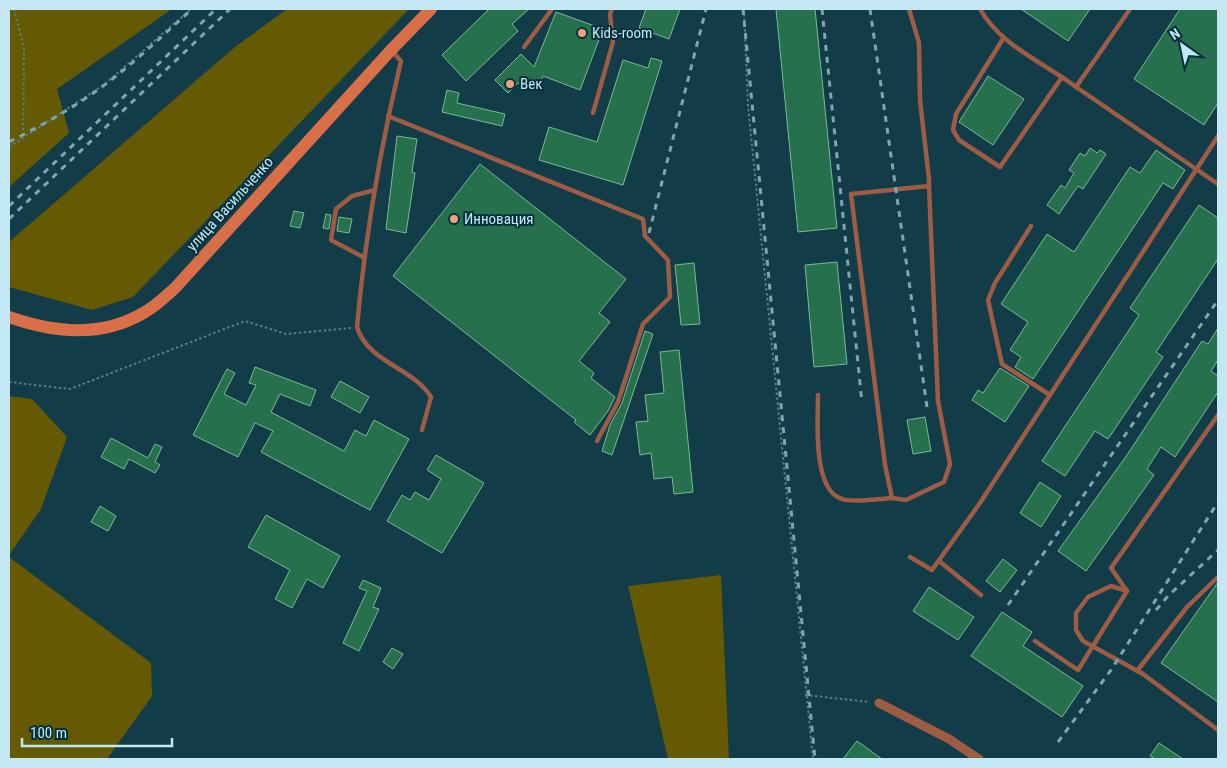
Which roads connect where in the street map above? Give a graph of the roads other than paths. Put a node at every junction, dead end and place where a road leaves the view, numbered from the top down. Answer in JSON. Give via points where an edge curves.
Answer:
{"nodes":[{"id":1,"x":431,"y":9,"type":"edge"},
{"id":2,"x":552,"y":9,"type":"edge"},
{"id":3,"x":612,"y":9,"type":"edge"},
{"id":4,"x":909,"y":9,"type":"edge"},
{"id":5,"x":980,"y":9,"type":"edge"},
{"id":6,"x":1130,"y":9,"type":"edge"},
{"id":7,"x":1003,"y":39,"type":"junction"},
{"id":8,"x":524,"y":47,"type":"dead end"},
{"id":9,"x":391,"y":50,"type":"junction"},
{"id":10,"x":1062,"y":77,"type":"junction"},
{"id":11,"x":1076,"y":87,"type":"junction"},
{"id":12,"x":593,"y":113,"type":"dead end"},
{"id":13,"x":388,"y":116,"type":"junction"},
{"id":14,"x":1218,"y":136,"type":"edge"},
{"id":15,"x":1196,"y":169,"type":"junction"},
{"id":16,"x":1218,"y":184,"type":"edge"},
{"id":17,"x":929,"y":186,"type":"junction"},
{"id":18,"x":375,"y":190,"type":"junction"},
{"id":19,"x":1031,"y":226,"type":"dead end"},
{"id":20,"x":363,"y":257,"type":"junction"},
{"id":21,"x":9,"y":318,"type":"edge"},
{"id":22,"x":818,"y":395,"type":"dead end"},
{"id":23,"x":1050,"y":395,"type":"junction"},
{"id":24,"x":1218,"y":415,"type":"edge"},
{"id":25,"x":422,"y":430,"type":"dead end"},
{"id":26,"x":597,"y":441,"type":"dead end"},
{"id":27,"x":892,"y":498,"type":"junction"},
{"id":28,"x":910,"y":557,"type":"dead end"},
{"id":29,"x":939,"y":561,"type":"junction"},
{"id":30,"x":1218,"y":577,"type":"edge"},
{"id":31,"x":1127,"y":591,"type":"junction"},
{"id":32,"x":981,"y":595,"type":"dead end"},
{"id":33,"x":1036,"y":641,"type":"dead end"},
{"id":34,"x":1092,"y":646,"type":"junction"},
{"id":35,"x":1138,"y":671,"type":"junction"},
{"id":36,"x":879,"y":703,"type":"road end"},
{"id":37,"x":1218,"y":730,"type":"edge"},
{"id":38,"x":978,"y":759,"type":"edge"}],
"edges":[{"from":1,"to":9,"type":"main road","name":"улица Васильченко"},
{"from":2,"to":8,"type":"lane"},
{"from":3,"to":12,"type":"lane","via":[[613,42]]},
{"from":4,"to":17,"type":"lane","via":[[920,43],[920,100]]},
{"from":5,"to":7,"type":"lane"},
{"from":6,"to":11,"type":"lane"},
{"from":7,"to":10,"type":"lane"},
{"from":7,"to":10,"type":"lane","via":[[956,114],[953,130],[959,140],[1000,167]]},
{"from":9,"to":13,"type":"lane","via":[[401,61]]},
{"from":9,"to":21,"type":"main road","name":"улица Васильченко","via":[[175,288],[146,312],[118,325],[92,331],[61,330]]},
{"from":10,"to":11,"type":"lane"},
{"from":11,"to":15,"type":"lane"},
{"from":13,"to":18,"type":"lane"},
{"from":13,"to":26,"type":"lane","via":[[642,219],[645,236],[668,260],[670,297],[643,324],[618,402]]},
{"from":14,"to":15,"type":"lane"},
{"from":15,"to":16,"type":"lane"},
{"from":15,"to":23,"type":"lane"},
{"from":17,"to":27,"type":"lane","via":[[938,401],[950,464],[944,482],[906,500]]},
{"from":17,"to":27,"type":"lane","via":[[851,194]]},
{"from":18,"to":20,"type":"lane"},
{"from":18,"to":20,"type":"lane","via":[[352,196],[336,209],[331,240]]},
{"from":19,"to":23,"type":"lane","via":[[988,300],[1002,364]]},
{"from":20,"to":25,"type":"lane","via":[[357,327],[360,336],[385,362],[425,386],[432,397]]},
{"from":22,"to":27,"type":"lane","via":[[820,467],[831,492],[842,500]]},
{"from":23,"to":29,"type":"lane"},
{"from":24,"to":31,"type":"lane","via":[[1111,568]]},
{"from":28,"to":29,"type":"lane","via":[[932,570]]},
{"from":29,"to":32,"type":"lane"},
{"from":30,"to":35,"type":"lane","via":[[1188,607]]},
{"from":31,"to":34,"type":"lane"},
{"from":31,"to":34,"type":"lane","via":[[1111,586],[1088,598],[1076,614],[1076,630],[1083,641]]},
{"from":33,"to":34,"type":"lane","via":[[1078,670]]},
{"from":34,"to":35,"type":"lane"},
{"from":35,"to":37,"type":"lane"},
{"from":36,"to":38,"type":"street","via":[[949,739]]}]}
